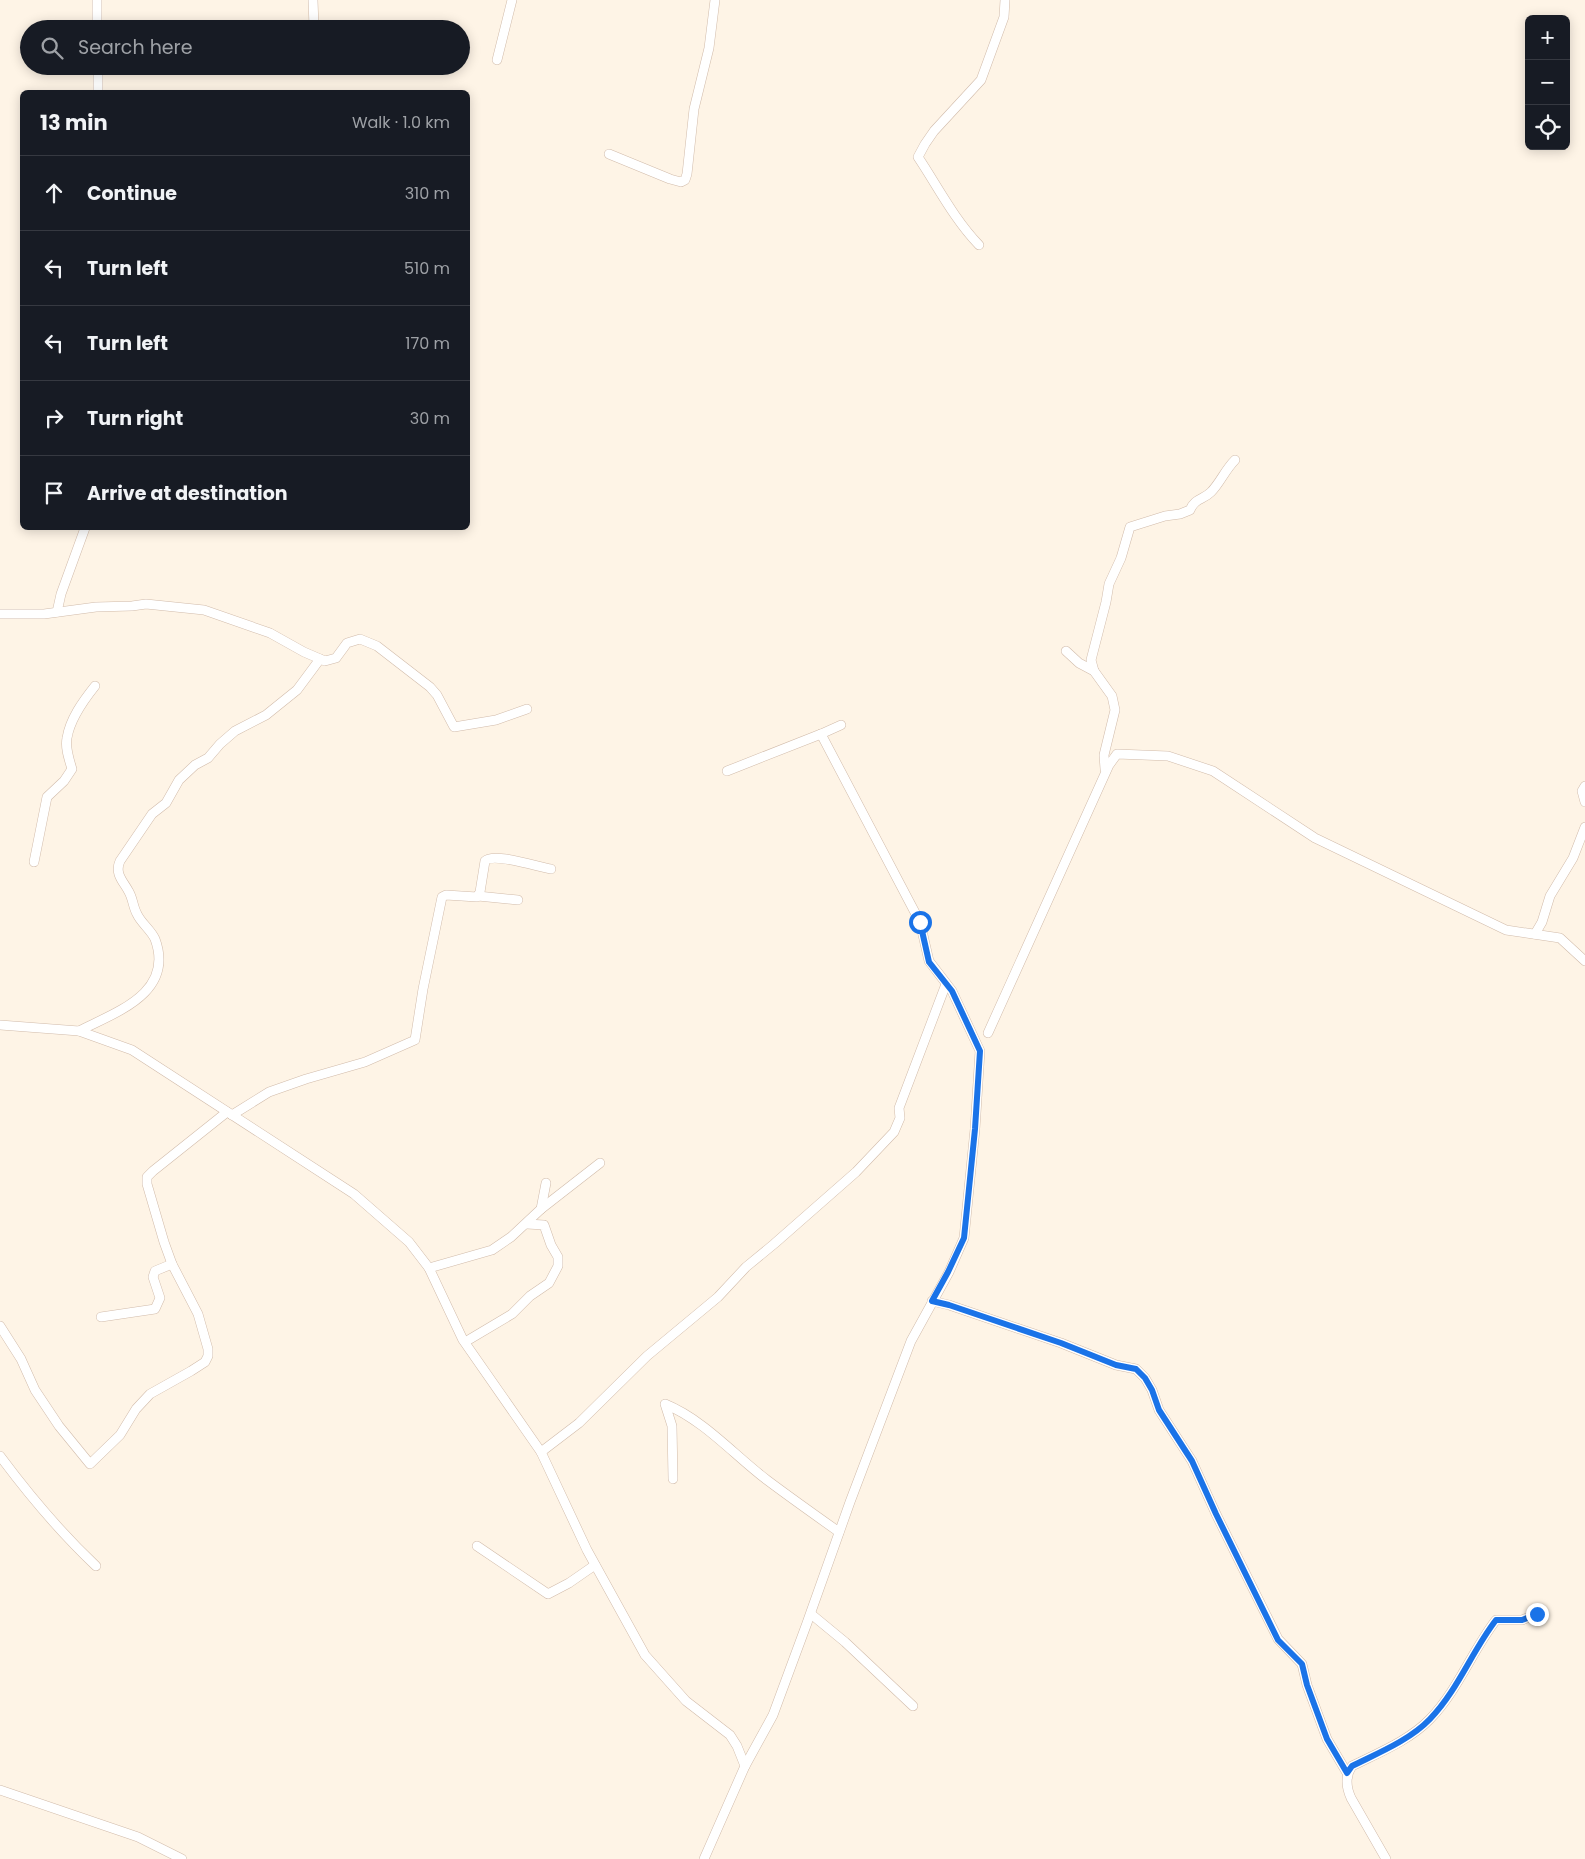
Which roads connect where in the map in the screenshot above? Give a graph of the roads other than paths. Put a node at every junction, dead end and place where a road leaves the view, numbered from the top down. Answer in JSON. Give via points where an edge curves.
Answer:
{"nodes":[{"id":1,"x":97,"y":0,"type":"edge"},
{"id":2,"x":313,"y":0,"type":"edge"},
{"id":3,"x":512,"y":0,"type":"edge"},
{"id":4,"x":715,"y":0,"type":"edge"},
{"id":5,"x":1004,"y":0,"type":"edge"},
{"id":6,"x":97,"y":20,"type":"edge"},
{"id":7,"x":314,"y":20,"type":"edge"},
{"id":8,"x":497,"y":60,"type":"dead end"},
{"id":9,"x":98,"y":75,"type":"edge"},
{"id":10,"x":98,"y":90,"type":"edge"},
{"id":11,"x":609,"y":154,"type":"dead end"},
{"id":12,"x":979,"y":245,"type":"dead end"},
{"id":13,"x":1234,"y":460,"type":"dead end"},
{"id":14,"x":83,"y":530,"type":"edge"},
{"id":15,"x":57,"y":612,"type":"junction"},
{"id":16,"x":0,"y":614,"type":"edge"},
{"id":17,"x":1066,"y":651,"type":"dead end"},
{"id":18,"x":320,"y":659,"type":"junction"},
{"id":19,"x":1094,"y":672,"type":"junction"},
{"id":20,"x":95,"y":686,"type":"dead end"},
{"id":21,"x":527,"y":709,"type":"dead end"},
{"id":22,"x":841,"y":725,"type":"dead end"},
{"id":23,"x":821,"y":734,"type":"junction"},
{"id":24,"x":1110,"y":765,"type":"junction"},
{"id":25,"x":727,"y":771,"type":"dead end"},
{"id":26,"x":1585,"y":786,"type":"edge"},
{"id":27,"x":1585,"y":802,"type":"edge"},
{"id":28,"x":1585,"y":827,"type":"edge"},
{"id":29,"x":34,"y":862,"type":"dead end"},
{"id":30,"x":551,"y":870,"type":"dead end"},
{"id":31,"x":478,"y":896,"type":"junction"},
{"id":32,"x":518,"y":900,"type":"dead end"},
{"id":33,"x":1535,"y":934,"type":"junction"},
{"id":34,"x":1585,"y":961,"type":"edge"},
{"id":35,"x":946,"y":984,"type":"junction"},
{"id":36,"x":0,"y":1025,"type":"edge"},
{"id":37,"x":79,"y":1031,"type":"junction"},
{"id":38,"x":988,"y":1033,"type":"dead end"},
{"id":39,"x":230,"y":1113,"type":"junction"},
{"id":40,"x":600,"y":1163,"type":"dead end"},
{"id":41,"x":546,"y":1183,"type":"dead end"},
{"id":42,"x":541,"y":1209,"type":"junction"},
{"id":43,"x":527,"y":1224,"type":"junction"},
{"id":44,"x":172,"y":1264,"type":"junction"},
{"id":45,"x":428,"y":1268,"type":"junction"},
{"id":46,"x":932,"y":1301,"type":"junction"},
{"id":47,"x":101,"y":1317,"type":"dead end"},
{"id":48,"x":0,"y":1326,"type":"edge"},
{"id":49,"x":465,"y":1342,"type":"junction"},
{"id":50,"x":541,"y":1452,"type":"junction"},
{"id":51,"x":0,"y":1456,"type":"edge"},
{"id":52,"x":673,"y":1479,"type":"dead end"},
{"id":53,"x":840,"y":1532,"type":"junction"},
{"id":54,"x":477,"y":1546,"type":"dead end"},
{"id":55,"x":595,"y":1565,"type":"junction"},
{"id":56,"x":96,"y":1566,"type":"dead end"},
{"id":57,"x":810,"y":1614,"type":"junction"},
{"id":58,"x":1537,"y":1614,"type":"dead end"},
{"id":59,"x":914,"y":1706,"type":"dead end"},
{"id":60,"x":745,"y":1766,"type":"junction"},
{"id":61,"x":1347,"y":1773,"type":"junction"},
{"id":62,"x":0,"y":1790,"type":"edge"},
{"id":63,"x":182,"y":1859,"type":"edge"},
{"id":64,"x":704,"y":1859,"type":"edge"},
{"id":65,"x":1386,"y":1859,"type":"edge"}],
"edges":[{"from":1,"to":6,"type":"street"},
{"from":2,"to":7,"type":"street"},
{"from":3,"to":8,"type":"street"},
{"from":4,"to":11,"type":"street","via":[[709,48],[694,108],[685,180],[670,179]]},
{"from":5,"to":12,"type":"street","via":[[1004,17],[981,80],[934,131],[918,157],[951,210]]},
{"from":9,"to":10,"type":"street"},
{"from":13,"to":19,"type":"street","via":[[1210,493],[1193,503],[1190,510],[1130,528],[1109,584],[1090,660]]},
{"from":14,"to":15,"type":"street"},
{"from":15,"to":16,"type":"street"},
{"from":15,"to":18,"type":"street","via":[[146,604],[204,610],[270,633]]},
{"from":17,"to":19,"type":"street"},
{"from":18,"to":21,"type":"street","via":[[336,658],[347,643],[360,639],[377,646],[430,687],[454,728],[496,720]]},
{"from":18,"to":37,"type":"street","via":[[297,690],[266,715],[235,731],[208,758],[179,780],[166,803],[152,814],[120,861],[120,880],[130,893],[137,914],[154,938],[160,964],[152,986],[132,1003]]},
{"from":19,"to":24,"type":"street","via":[[1112,696],[1115,710],[1104,755],[1105,769]]},
{"from":20,"to":29,"type":"street","via":[[83,701],[67,738],[67,756],[72,769],[47,797]]},
{"from":22,"to":23,"type":"street"},
{"from":23,"to":25,"type":"street"},
{"from":23,"to":35,"type":"street","via":[[920,922],[929,962]]},
{"from":24,"to":33,"type":"street","via":[[1117,754],[1168,756],[1213,771],[1315,838],[1506,930]]},
{"from":24,"to":38,"type":"street"},
{"from":26,"to":27,"type":"street","via":[[1582,791]]},
{"from":28,"to":33,"type":"street"},
{"from":30,"to":31,"type":"street","via":[[498,857],[488,858]]},
{"from":31,"to":32,"type":"street"},
{"from":31,"to":39,"type":"street","via":[[446,895],[440,902],[415,1040],[366,1062],[269,1092]]},
{"from":33,"to":34,"type":"street","via":[[1560,938]]},
{"from":35,"to":46,"type":"street","via":[[980,1051],[964,1238]]},
{"from":35,"to":50,"type":"street","via":[[899,1108],[900,1118],[890,1138],[856,1172],[746,1267],[718,1297],[647,1356],[579,1423]]},
{"from":36,"to":37,"type":"street"},
{"from":37,"to":39,"type":"street","via":[[132,1050]]},
{"from":39,"to":44,"type":"street","via":[[148,1177],[156,1219]]},
{"from":39,"to":45,"type":"street","via":[[354,1194],[409,1242]]},
{"from":40,"to":42,"type":"street"},
{"from":41,"to":42,"type":"street"},
{"from":42,"to":43,"type":"street"},
{"from":43,"to":45,"type":"street","via":[[492,1250]]},
{"from":43,"to":49,"type":"street","via":[[544,1226],[558,1257],[558,1266],[549,1283],[512,1314]]},
{"from":44,"to":47,"type":"street","via":[[155,1271],[153,1277],[160,1298],[155,1310]]},
{"from":44,"to":48,"type":"street","via":[[198,1314],[208,1356],[191,1371],[150,1394],[120,1435],[90,1464],[58,1426]]},
{"from":45,"to":49,"type":"street"},
{"from":46,"to":53,"type":"street","via":[[911,1341]]},
{"from":46,"to":61,"type":"street","via":[[1061,1343],[1116,1365],[1136,1369],[1145,1378],[1159,1410],[1192,1461],[1278,1640],[1302,1664],[1327,1739]]},
{"from":49,"to":50,"type":"street"},
{"from":50,"to":55,"type":"street"},
{"from":51,"to":56,"type":"street","via":[[22,1486]]},
{"from":52,"to":53,"type":"street","via":[[672,1426],[665,1404],[680,1410],[766,1480]]},
{"from":53,"to":57,"type":"street"},
{"from":54,"to":55,"type":"street","via":[[548,1594],[570,1584]]},
{"from":55,"to":60,"type":"street","via":[[645,1655],[686,1701],[730,1735]]},
{"from":57,"to":59,"type":"street"},
{"from":57,"to":60,"type":"street","via":[[773,1715]]},
{"from":58,"to":61,"type":"street","via":[[1522,1620],[1496,1620],[1430,1719],[1409,1736],[1352,1766]]},
{"from":60,"to":64,"type":"street"},
{"from":61,"to":65,"type":"street","via":[[1347,1789],[1351,1798]]},
{"from":62,"to":63,"type":"street","via":[[138,1837]]}]}
